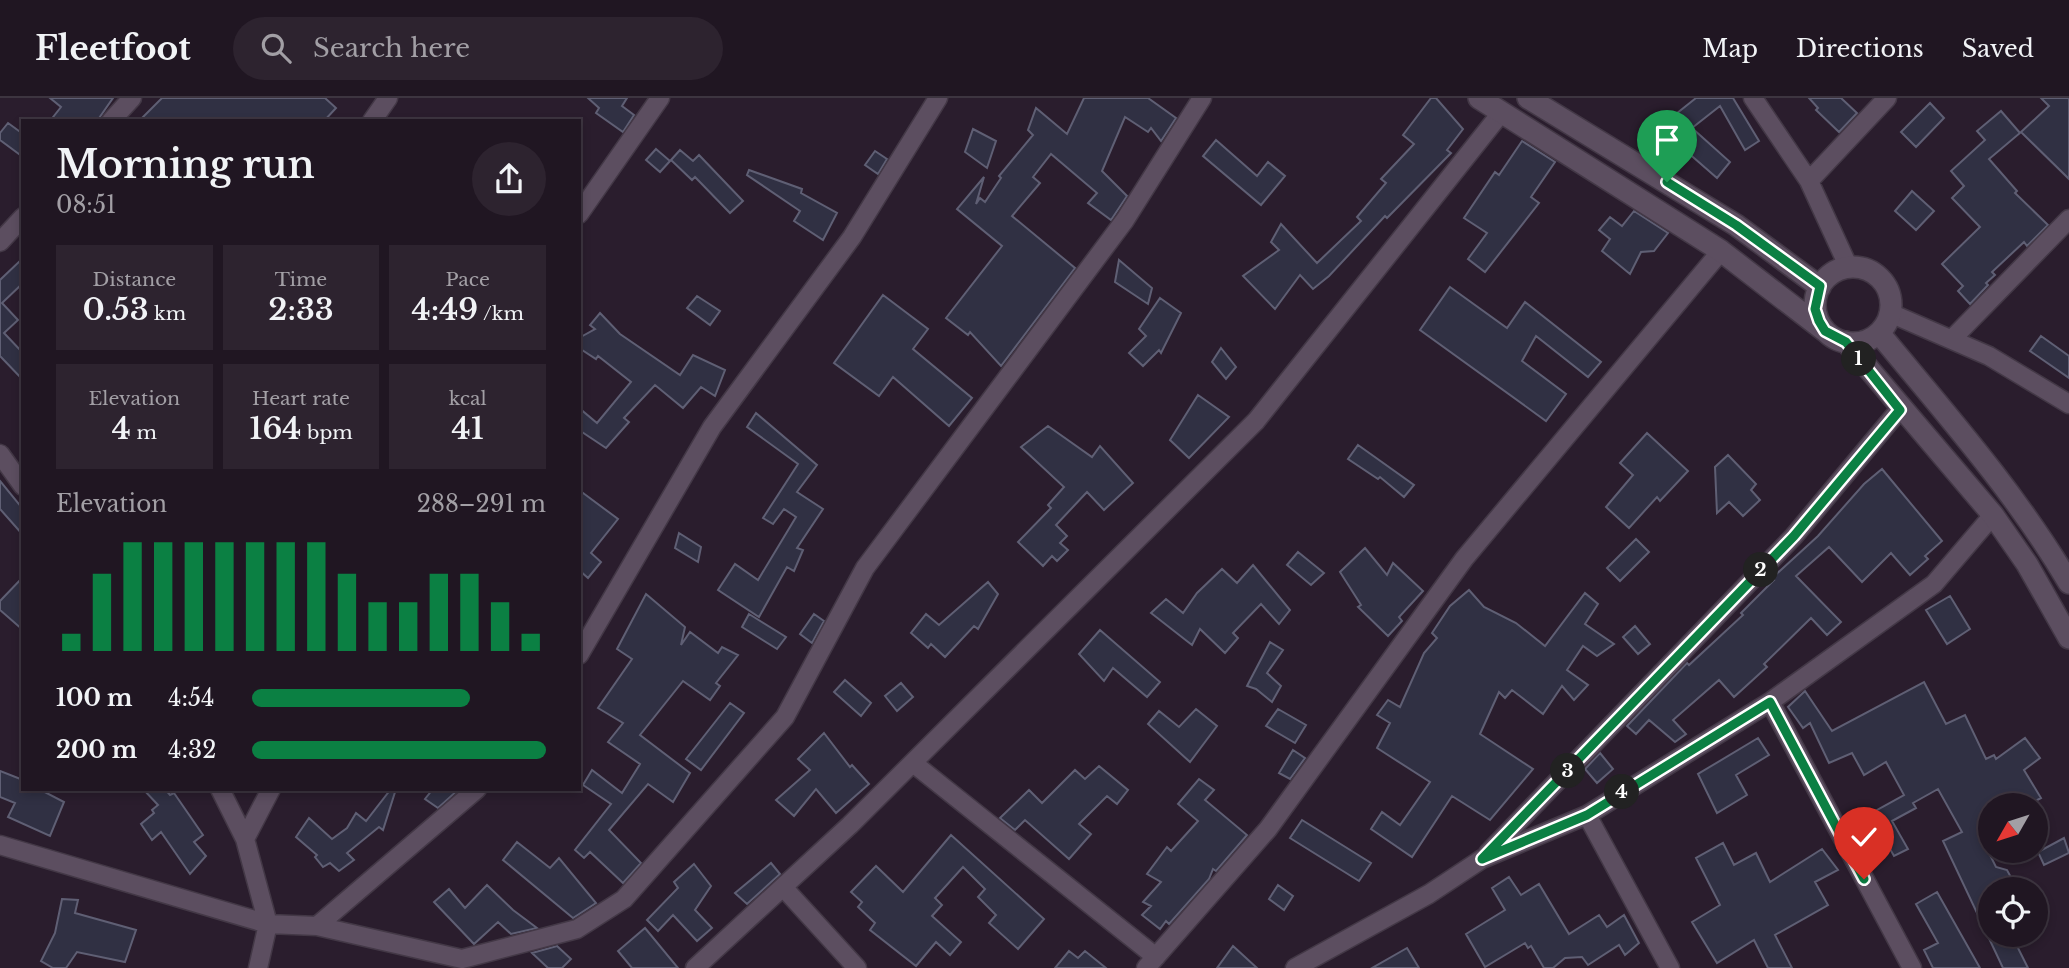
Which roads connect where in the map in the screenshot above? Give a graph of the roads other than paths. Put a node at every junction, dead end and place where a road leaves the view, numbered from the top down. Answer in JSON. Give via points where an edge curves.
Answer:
{"nodes":[{"id":1,"x":132,"y":98,"type":"edge"},
{"id":2,"x":388,"y":98,"type":"edge"},
{"id":3,"x":660,"y":98,"type":"edge"},
{"id":4,"x":938,"y":98,"type":"edge"},
{"id":5,"x":1202,"y":98,"type":"edge"},
{"id":6,"x":1479,"y":98,"type":"edge"},
{"id":7,"x":1528,"y":98,"type":"edge"},
{"id":8,"x":1754,"y":98,"type":"edge"},
{"id":9,"x":1887,"y":98,"type":"edge"},
{"id":10,"x":1501,"y":113,"type":"junction"},
{"id":11,"x":113,"y":119,"type":"edge"},
{"id":12,"x":373,"y":119,"type":"edge"},
{"id":13,"x":1808,"y":181,"type":"junction"},
{"id":14,"x":581,"y":211,"type":"edge"},
{"id":15,"x":21,"y":219,"type":"edge"},
{"id":16,"x":2069,"y":219,"type":"edge"},
{"id":17,"x":0,"y":242,"type":"edge"},
{"id":18,"x":1721,"y":251,"type":"junction"},
{"id":19,"x":1849,"y":268,"type":"junction"},
{"id":20,"x":1820,"y":286,"type":"junction"},
{"id":21,"x":1890,"y":313,"type":"junction"},
{"id":22,"x":1825,"y":331,"type":"junction"},
{"id":23,"x":1879,"y":333,"type":"junction"},
{"id":24,"x":1953,"y":338,"type":"junction"},
{"id":25,"x":1846,"y":342,"type":"junction"},
{"id":26,"x":2069,"y":404,"type":"edge"},
{"id":27,"x":1900,"y":410,"type":"junction"},
{"id":28,"x":0,"y":454,"type":"edge"},
{"id":29,"x":21,"y":483,"type":"edge"},
{"id":30,"x":1993,"y":515,"type":"junction"},
{"id":31,"x":2069,"y":583,"type":"edge"},
{"id":32,"x":2069,"y":638,"type":"edge"},
{"id":33,"x":581,"y":652,"type":"edge"},
{"id":34,"x":1770,"y":702,"type":"junction"},
{"id":35,"x":913,"y":763,"type":"junction"},
{"id":36,"x":221,"y":791,"type":"edge"},
{"id":37,"x":270,"y":791,"type":"edge"},
{"id":38,"x":475,"y":791,"type":"edge"},
{"id":39,"x":1587,"y":815,"type":"junction"},
{"id":40,"x":245,"y":839,"type":"junction"},
{"id":41,"x":0,"y":845,"type":"edge"},
{"id":42,"x":1482,"y":859,"type":"junction"},
{"id":43,"x":783,"y":887,"type":"junction"},
{"id":44,"x":268,"y":924,"type":"junction"},
{"id":45,"x":317,"y":926,"type":"junction"},
{"id":46,"x":1151,"y":962,"type":"edge"},
{"id":47,"x":258,"y":968,"type":"edge"},
{"id":48,"x":695,"y":968,"type":"edge"},
{"id":49,"x":857,"y":968,"type":"edge"},
{"id":50,"x":1295,"y":968,"type":"edge"},
{"id":51,"x":1670,"y":968,"type":"edge"},
{"id":52,"x":1912,"y":968,"type":"edge"}],
"edges":[{"from":1,"to":11,"type":"street"},
{"from":2,"to":12,"type":"street"},
{"from":3,"to":14,"type":"street"},
{"from":4,"to":33,"type":"street","via":[[852,237],[712,427]]},
{"from":5,"to":45,"type":"street","via":[[1125,220],[865,568],[785,717],[624,900],[577,929],[463,959]]},
{"from":6,"to":10,"type":"street"},
{"from":7,"to":20,"type":"street","via":[[1736,225]]},
{"from":8,"to":13,"type":"street"},
{"from":9,"to":13,"type":"street"},
{"from":10,"to":18,"type":"street"},
{"from":10,"to":35,"type":"street","via":[[1256,421]]},
{"from":13,"to":19,"type":"street"},
{"from":15,"to":17,"type":"street"},
{"from":16,"to":24,"type":"street"},
{"from":18,"to":22,"type":"street"},
{"from":18,"to":46,"type":"street","via":[[1464,559],[1268,829]]},
{"from":19,"to":20,"type":"street","via":[[1827,277]]},
{"from":19,"to":21,"type":"street","via":[[1861,268],[1881,280],[1888,289]]},
{"from":20,"to":22,"type":"street","via":[[1815,309]]},
{"from":21,"to":23,"type":"street"},
{"from":21,"to":24,"type":"street"},
{"from":22,"to":25,"type":"street"},
{"from":23,"to":25,"type":"street","via":[[1869,340]]},
{"from":23,"to":31,"type":"street","via":[[1974,446]]},
{"from":24,"to":26,"type":"street"},
{"from":25,"to":27,"type":"street"},
{"from":27,"to":30,"type":"street"},
{"from":27,"to":42,"type":"street","via":[[1794,536]]},
{"from":28,"to":29,"type":"street"},
{"from":30,"to":32,"type":"street"},
{"from":30,"to":34,"type":"street","via":[[1934,584]]},
{"from":34,"to":39,"type":"street"},
{"from":34,"to":52,"type":"street"},
{"from":35,"to":43,"type":"street"},
{"from":35,"to":46,"type":"street"},
{"from":36,"to":40,"type":"street"},
{"from":37,"to":40,"type":"street"},
{"from":38,"to":45,"type":"street"},
{"from":39,"to":42,"type":"street"},
{"from":39,"to":51,"type":"street"},
{"from":40,"to":44,"type":"street"},
{"from":41,"to":44,"type":"street"},
{"from":42,"to":50,"type":"street","via":[[1429,894]]},
{"from":43,"to":48,"type":"street"},
{"from":43,"to":49,"type":"street"},
{"from":44,"to":45,"type":"street"},
{"from":44,"to":47,"type":"street"}]}
